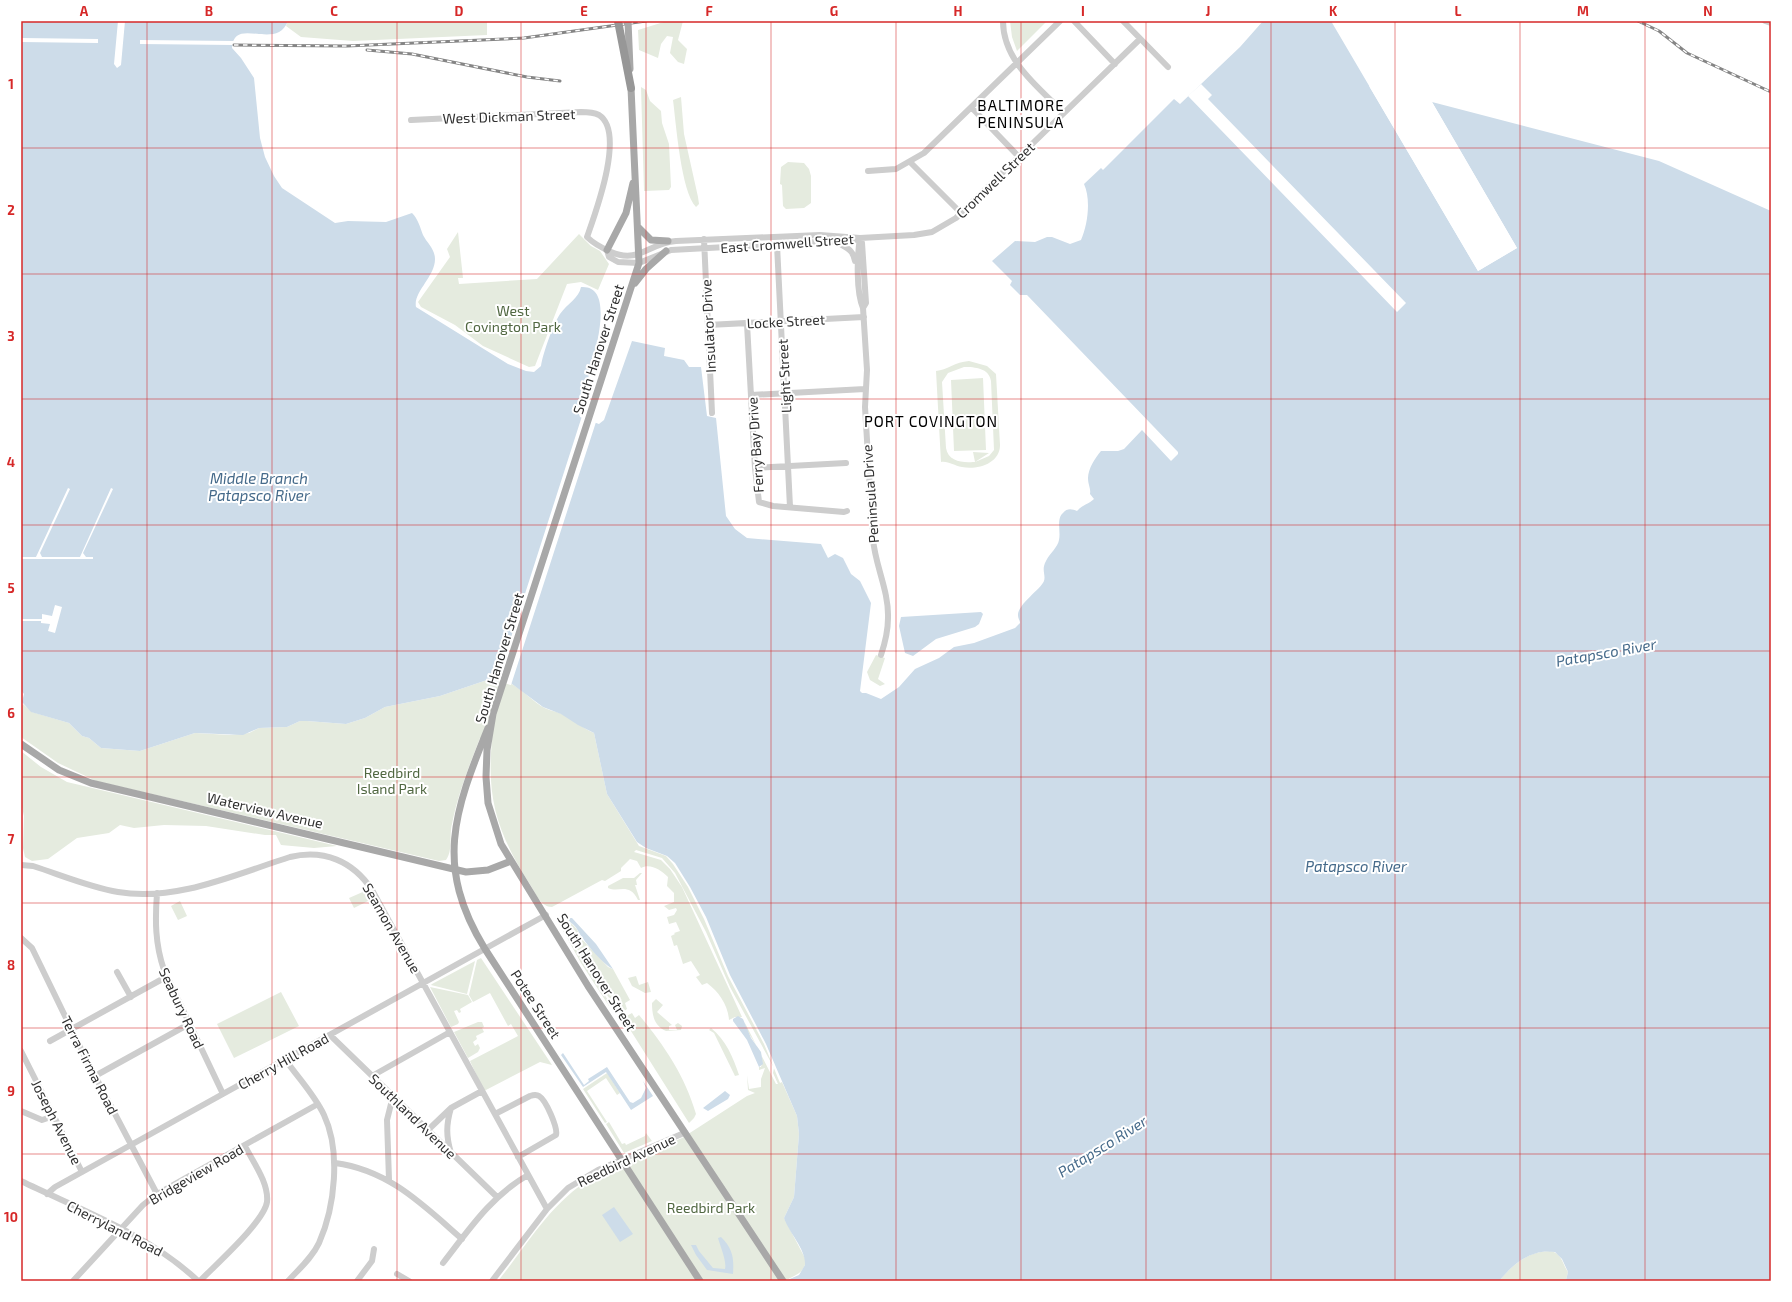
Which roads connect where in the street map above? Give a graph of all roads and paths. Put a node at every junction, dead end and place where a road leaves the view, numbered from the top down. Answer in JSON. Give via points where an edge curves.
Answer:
{"nodes":[{"id":1,"x":618,"y":21,"type":"edge"},
{"id":2,"x":628,"y":21,"type":"edge"},
{"id":3,"x":1003,"y":21,"type":"edge"},
{"id":4,"x":1060,"y":21,"type":"edge"},
{"id":5,"x":1074,"y":21,"type":"edge"},
{"id":6,"x":1123,"y":21,"type":"edge"},
{"id":7,"x":1765,"y":21,"type":"edge"},
{"id":8,"x":1771,"y":23,"type":"edge"},
{"id":9,"x":1140,"y":39,"type":"junction"},
{"id":10,"x":1017,"y":64,"type":"junction"},
{"id":11,"x":1115,"y":64,"type":"junction"},
{"id":12,"x":1168,"y":67,"type":"dead end"},
{"id":13,"x":631,"y":88,"type":"junction"},
{"id":14,"x":972,"y":108,"type":"junction"},
{"id":15,"x":1064,"y":113,"type":"junction"},
{"id":16,"x":412,"y":120,"type":"dead end"},
{"id":17,"x":1019,"y":157,"type":"junction"},
{"id":18,"x":910,"y":162,"type":"junction"},
{"id":19,"x":635,"y":169,"type":"junction"},
{"id":20,"x":868,"y":171,"type":"dead end"},
{"id":21,"x":961,"y":214,"type":"junction"},
{"id":22,"x":638,"y":228,"type":"junction"},
{"id":23,"x":860,"y":238,"type":"junction"},
{"id":24,"x":704,"y":239,"type":"junction"},
{"id":25,"x":668,"y":241,"type":"junction"},
{"id":26,"x":837,"y":242,"type":"junction"},
{"id":27,"x":777,"y":245,"type":"junction"},
{"id":28,"x":704,"y":249,"type":"junction"},
{"id":29,"x":607,"y":250,"type":"junction"},
{"id":30,"x":666,"y":251,"type":"junction"},
{"id":31,"x":639,"y":254,"type":"junction"},
{"id":32,"x":639,"y":263,"type":"junction"},
{"id":33,"x":632,"y":288,"type":"junction"},
{"id":34,"x":859,"y":289,"type":"junction"},
{"id":35,"x":863,"y":308,"type":"junction"},
{"id":36,"x":864,"y":316,"type":"junction"},
{"id":37,"x":782,"y":322,"type":"junction"},
{"id":38,"x":746,"y":324,"type":"junction"},
{"id":39,"x":708,"y":325,"type":"junction"},
{"id":40,"x":865,"y":389,"type":"junction"},
{"id":41,"x":786,"y":393,"type":"junction"},
{"id":42,"x":751,"y":395,"type":"junction"},
{"id":43,"x":712,"y":414,"type":"dead end"},
{"id":44,"x":846,"y":463,"type":"dead end"},
{"id":45,"x":788,"y":466,"type":"junction"},
{"id":46,"x":755,"y":468,"type":"junction"},
{"id":47,"x":790,"y":507,"type":"junction"},
{"id":48,"x":847,"y":511,"type":"dead end"},
{"id":49,"x":881,"y":655,"type":"dead end"},
{"id":50,"x":493,"y":714,"type":"junction"},
{"id":51,"x":21,"y":744,"type":"edge"},
{"id":52,"x":511,"y":861,"type":"junction"},
{"id":53,"x":21,"y":865,"type":"edge"},
{"id":54,"x":454,"y":869,"type":"junction"},
{"id":55,"x":157,"y":893,"type":"junction"},
{"id":56,"x":546,"y":915,"type":"junction"},
{"id":57,"x":21,"y":938,"type":"edge"},
{"id":58,"x":485,"y":949,"type":"junction"},
{"id":59,"x":118,"y":972,"type":"dead end"},
{"id":60,"x":166,"y":977,"type":"junction"},
{"id":61,"x":423,"y":983,"type":"junction"},
{"id":62,"x":131,"y":997,"type":"junction"},
{"id":63,"x":189,"y":1024,"type":"junction"},
{"id":64,"x":72,"y":1029,"type":"junction"},
{"id":65,"x":450,"y":1032,"type":"junction"},
{"id":66,"x":330,"y":1035,"type":"junction"},
{"id":67,"x":50,"y":1041,"type":"dead end"},
{"id":68,"x":21,"y":1051,"type":"edge"},
{"id":69,"x":285,"y":1059,"type":"junction"},
{"id":70,"x":95,"y":1076,"type":"junction"},
{"id":71,"x":372,"y":1076,"type":"junction"},
{"id":72,"x":482,"y":1091,"type":"junction"},
{"id":73,"x":223,"y":1094,"type":"junction"},
{"id":74,"x":397,"y":1100,"type":"junction"},
{"id":75,"x":318,"y":1104,"type":"junction"},
{"id":76,"x":451,"y":1108,"type":"junction"},
{"id":77,"x":21,"y":1111,"type":"edge"},
{"id":78,"x":495,"y":1114,"type":"junction"},
{"id":79,"x":54,"y":1116,"type":"junction"},
{"id":80,"x":428,"y":1130,"type":"junction"},
{"id":81,"x":684,"y":1132,"type":"junction"},
{"id":82,"x":132,"y":1145,"type":"junction"},
{"id":83,"x":245,"y":1146,"type":"junction"},
{"id":84,"x":452,"y":1154,"type":"junction"},
{"id":85,"x":518,"y":1157,"type":"junction"},
{"id":86,"x":621,"y":1160,"type":"junction"},
{"id":87,"x":335,"y":1163,"type":"junction"},
{"id":88,"x":82,"y":1172,"type":"junction"},
{"id":89,"x":528,"y":1175,"type":"junction"},
{"id":90,"x":389,"y":1180,"type":"junction"},
{"id":91,"x":22,"y":1184,"type":"edge"},
{"id":92,"x":47,"y":1194,"type":"junction"},
{"id":93,"x":157,"y":1194,"type":"junction"},
{"id":94,"x":497,"y":1197,"type":"junction"},
{"id":95,"x":546,"y":1210,"type":"junction"},
{"id":96,"x":121,"y":1229,"type":"junction"},
{"id":97,"x":462,"y":1239,"type":"junction"},
{"id":98,"x":374,"y":1249,"type":"dead end"},
{"id":99,"x":443,"y":1263,"type":"dead end"},
{"id":100,"x":397,"y":1274,"type":"dead end"},
{"id":101,"x":73,"y":1281,"type":"edge"},
{"id":102,"x":199,"y":1281,"type":"edge"},
{"id":103,"x":288,"y":1281,"type":"edge"},
{"id":104,"x":357,"y":1281,"type":"edge"},
{"id":105,"x":409,"y":1281,"type":"edge"},
{"id":106,"x":492,"y":1281,"type":"edge"},
{"id":107,"x":700,"y":1281,"type":"edge"},
{"id":108,"x":783,"y":1281,"type":"edge"}],
"edges":[{"from":1,"to":13,"type":"highway","bridge":true},
{"from":2,"to":13,"type":"main road","name":"South Hanover Street","bridge":true},
{"from":3,"to":10,"type":"street","via":[[1004,38]]},
{"from":4,"to":10,"type":"street"},
{"from":5,"to":11,"type":"street"},
{"from":6,"to":9,"type":"street"},
{"from":7,"to":8,"type":"street"},
{"from":9,"to":11,"type":"street","name":"Cromwell Street"},
{"from":9,"to":12,"type":"street"},
{"from":10,"to":14,"type":"street"},
{"from":10,"to":15,"type":"street"},
{"from":11,"to":15,"type":"street","name":"Cromwell Street"},
{"from":13,"to":19,"type":"main road","name":"South Hanover Street"},
{"from":14,"to":17,"type":"street"},
{"from":14,"to":18,"type":"street","via":[[924,153]]},
{"from":15,"to":17,"type":"street","name":"Cromwell Street"},
{"from":16,"to":29,"type":"street","name":"West Dickman Street","via":[[589,112],[600,116],[604,121],[609,146],[607,170],[587,236]]},
{"from":17,"to":21,"type":"street","name":"Cromwell Street"},
{"from":18,"to":20,"type":"street","via":[[888,170]]},
{"from":18,"to":21,"type":"street"},
{"from":19,"to":22,"type":"main road","name":"South Hanover Street"},
{"from":19,"to":29,"type":"main road","via":[[627,210]]},
{"from":21,"to":23,"type":"street","name":"Cromwell Street","via":[[944,226],[924,234]]},
{"from":22,"to":25,"type":"main road","via":[[651,240]]},
{"from":22,"to":31,"type":"main road","name":"South Hanover Street"},
{"from":23,"to":24,"type":"street","name":"East Cromwell Street","via":[[820,235]]},
{"from":23,"to":26,"type":"street","name":"East Cromwell Street"},
{"from":23,"to":34,"type":"street","name":"Peninsula Drive"},
{"from":23,"to":35,"type":"street","name":"Peninsula Drive","via":[[866,303]]},
{"from":24,"to":25,"type":"street","name":"East Cromwell Street"},
{"from":24,"to":28,"type":"street","name":"Insulator Drive"},
{"from":25,"to":31,"type":"street"},
{"from":26,"to":27,"type":"street","name":"East Cromwell Street"},
{"from":26,"to":34,"type":"street","via":[[854,254]]},
{"from":27,"to":28,"type":"street","name":"East Cromwell Street"},
{"from":27,"to":37,"type":"street","name":"Light Street"},
{"from":28,"to":30,"type":"street","name":"East Cromwell Street"},
{"from":28,"to":39,"type":"street","name":"Insulator Drive"},
{"from":29,"to":31,"type":"street","via":[[624,257]]},
{"from":29,"to":32,"type":"street","via":[[609,257],[618,262]]},
{"from":30,"to":32,"type":"street"},
{"from":30,"to":33,"type":"main road","via":[[646,269]]},
{"from":31,"to":32,"type":"main road","name":"South Hanover Street"},
{"from":32,"to":33,"type":"main road","name":"South Hanover Street"},
{"from":33,"to":50,"type":"main road","name":"South Hanover Street"},
{"from":34,"to":35,"type":"street","name":"Peninsula Drive"},
{"from":35,"to":36,"type":"street","name":"Peninsula Drive"},
{"from":36,"to":37,"type":"street","name":"Locke Street"},
{"from":36,"to":40,"type":"street","name":"Peninsula Drive","via":[[867,370]]},
{"from":37,"to":38,"type":"street","name":"Locke Street"},
{"from":37,"to":41,"type":"street","name":"Light Street"},
{"from":38,"to":39,"type":"street","name":"Locke Street"},
{"from":38,"to":42,"type":"street","name":"Ferry Bay Drive"},
{"from":39,"to":43,"type":"street","name":"Insulator Drive"},
{"from":40,"to":41,"type":"street"},
{"from":40,"to":49,"type":"street","name":"Peninsula Drive","via":[[873,543],[888,617]]},
{"from":41,"to":42,"type":"street"},
{"from":41,"to":45,"type":"street","name":"Light Street"},
{"from":42,"to":46,"type":"street","name":"Ferry Bay Drive"},
{"from":44,"to":45,"type":"street"},
{"from":45,"to":46,"type":"street"},
{"from":45,"to":47,"type":"street","name":"Light Street"},
{"from":46,"to":47,"type":"street","name":"Ferry Bay Drive","via":[[759,502]]},
{"from":47,"to":48,"type":"street","name":"Ferry Bay Drive"},
{"from":50,"to":52,"type":"main road","name":"South Hanover Street","via":[[487,750],[487,791],[495,829]]},
{"from":50,"to":54,"type":"main road","name":"Potee Street","via":[[459,811],[454,841]]},
{"from":51,"to":54,"type":"main road","name":"Waterview Avenue","via":[[60,770],[91,783]]},
{"from":52,"to":54,"type":"main road","name":"Waterview Avenue","via":[[483,871],[466,872]]},
{"from":52,"to":56,"type":"main road","name":"South Hanover Street"},
{"from":53,"to":55,"type":"street","name":"Seamon Avenue","via":[[33,866],[105,889]]},
{"from":54,"to":58,"type":"main road","name":"Potee Street","via":[[465,913]]},
{"from":55,"to":60,"type":"street","name":"Seabury Road","via":[[156,937]]},
{"from":55,"to":61,"type":"street","name":"Seamon Avenue","via":[[198,886],[299,855],[316,854],[335,858],[353,868],[366,880]]},
{"from":56,"to":58,"type":"street","name":"Cherry Hill Road"},
{"from":56,"to":81,"type":"main road","name":"South Hanover Street","via":[[576,966]]},
{"from":57,"to":64,"type":"street","name":"Terra Firma Road","via":[[32,948]]},
{"from":58,"to":61,"type":"street","name":"Cherry Hill Road"},
{"from":58,"to":86,"type":"main road","name":"Potee Street"},
{"from":59,"to":62,"type":"street"},
{"from":60,"to":62,"type":"street"},
{"from":60,"to":63,"type":"street","name":"Seabury Road"},
{"from":61,"to":65,"type":"street","name":"Seamon Avenue"},
{"from":61,"to":66,"type":"street","name":"Cherry Hill Road"},
{"from":62,"to":64,"type":"street"},
{"from":63,"to":70,"type":"street"},
{"from":63,"to":73,"type":"street","name":"Seabury Road"},
{"from":64,"to":67,"type":"street"},
{"from":64,"to":70,"type":"street","name":"Terra Firma Road"},
{"from":65,"to":71,"type":"street"},
{"from":65,"to":72,"type":"street","name":"Seamon Avenue"},
{"from":66,"to":69,"type":"street","name":"Cherry Hill Road"},
{"from":66,"to":71,"type":"street","name":"Southland Avenue"},
{"from":68,"to":79,"type":"street","name":"Joseph Avenue"},
{"from":69,"to":73,"type":"street","name":"Cherry Hill Road"},
{"from":69,"to":75,"type":"street"},
{"from":70,"to":82,"type":"street","name":"Terra Firma Road"},
{"from":71,"to":74,"type":"street","name":"Southland Avenue"},
{"from":72,"to":76,"type":"street"},
{"from":72,"to":78,"type":"street","name":"Seamon Avenue"},
{"from":73,"to":82,"type":"street","name":"Cherry Hill Road"},
{"from":74,"to":80,"type":"street","name":"Southland Avenue"},
{"from":74,"to":90,"type":"street","via":[[391,1104],[387,1120]]},
{"from":75,"to":83,"type":"street","name":"Bridgeview Road"},
{"from":75,"to":87,"type":"street","via":[[330,1129]]},
{"from":76,"to":80,"type":"street"},
{"from":76,"to":84,"type":"street","via":[[447,1129]]},
{"from":77,"to":79,"type":"street","via":[[42,1120]]},
{"from":78,"to":85,"type":"street","name":"Seamon Avenue"},
{"from":78,"to":85,"type":"street","via":[[536,1095],[541,1097],[556,1125],[557,1132],[554,1137]]},
{"from":79,"to":88,"type":"street","name":"Joseph Avenue"},
{"from":80,"to":84,"type":"street","name":"Southland Avenue"},
{"from":81,"to":86,"type":"street","name":"Reedbird Avenue"},
{"from":81,"to":108,"type":"main road","name":"South Hanover Street"},
{"from":82,"to":88,"type":"street","name":"Cherry Hill Road"},
{"from":82,"to":93,"type":"street","name":"Terra Firma Road"},
{"from":83,"to":93,"type":"street","name":"Bridgeview Road"},
{"from":83,"to":102,"type":"street","via":[[262,1180],[267,1202],[262,1216]]},
{"from":84,"to":94,"type":"street","name":"Southland Avenue"},
{"from":85,"to":89,"type":"street","name":"Seamon Avenue"},
{"from":86,"to":95,"type":"street","name":"Reedbird Avenue","via":[[577,1181]]},
{"from":86,"to":107,"type":"main road","name":"Potee Street"},
{"from":87,"to":90,"type":"street"},
{"from":87,"to":103,"type":"street","via":[[323,1232],[312,1254]]},
{"from":88,"to":92,"type":"street","name":"Cherry Hill Road"},
{"from":89,"to":94,"type":"street"},
{"from":89,"to":95,"type":"street","name":"Seamon Avenue"},
{"from":90,"to":97,"type":"street"},
{"from":91,"to":92,"type":"street"},
{"from":92,"to":96,"type":"street","name":"Cherryland Road"},
{"from":93,"to":96,"type":"street","name":"Bridgeview Road"},
{"from":94,"to":97,"type":"street"},
{"from":95,"to":106,"type":"street","name":"Reedbird Avenue"},
{"from":96,"to":101,"type":"street","name":"Bridgeview Road"},
{"from":96,"to":102,"type":"street","name":"Cherryland Road","via":[[157,1248]]},
{"from":97,"to":99,"type":"street"},
{"from":98,"to":104,"type":"street","via":[[372,1261]]},
{"from":100,"to":105,"type":"street"}]}
